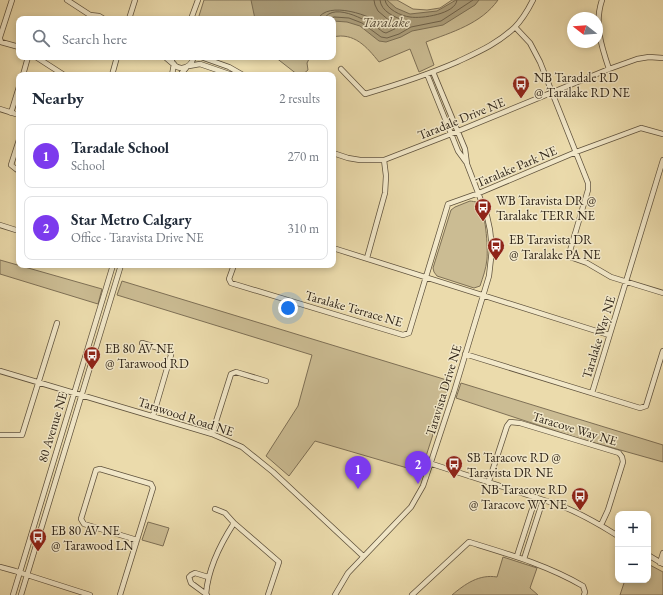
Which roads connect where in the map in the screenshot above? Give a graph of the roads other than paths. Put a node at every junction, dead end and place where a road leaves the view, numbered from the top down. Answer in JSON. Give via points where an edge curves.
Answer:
{"nodes":[{"id":1,"x":12,"y":0,"type":"edge"},
{"id":2,"x":67,"y":0,"type":"edge"},
{"id":3,"x":135,"y":0,"type":"edge"},
{"id":4,"x":198,"y":0,"type":"edge"},
{"id":5,"x":533,"y":0,"type":"edge"},
{"id":6,"x":602,"y":0,"type":"edge"},
{"id":7,"x":91,"y":16,"type":"edge"},
{"id":8,"x":130,"y":16,"type":"edge"},
{"id":9,"x":194,"y":16,"type":"edge"},
{"id":10,"x":515,"y":27,"type":"junction"},
{"id":11,"x":0,"y":38,"type":"edge"},
{"id":12,"x":16,"y":46,"type":"edge"},
{"id":13,"x":663,"y":58,"type":"edge"},
{"id":14,"x":27,"y":60,"type":"edge"},
{"id":15,"x":41,"y":60,"type":"edge"},
{"id":16,"x":116,"y":60,"type":"edge"},
{"id":17,"x":169,"y":60,"type":"edge"},
{"id":18,"x":172,"y":60,"type":"edge"},
{"id":19,"x":193,"y":60,"type":"edge"},
{"id":20,"x":209,"y":60,"type":"edge"},
{"id":21,"x":173,"y":63,"type":"junction"},
{"id":22,"x":188,"y":67,"type":"junction"},
{"id":23,"x":341,"y":69,"type":"dead end"},
{"id":24,"x":609,"y":69,"type":"junction"},
{"id":25,"x":24,"y":72,"type":"edge"},
{"id":26,"x":59,"y":72,"type":"edge"},
{"id":27,"x":113,"y":72,"type":"edge"},
{"id":28,"x":172,"y":72,"type":"edge"},
{"id":29,"x":183,"y":72,"type":"edge"},
{"id":30,"x":223,"y":72,"type":"edge"},
{"id":31,"x":238,"y":72,"type":"edge"},
{"id":32,"x":433,"y":72,"type":"junction"},
{"id":33,"x":427,"y":74,"type":"junction"},
{"id":34,"x":553,"y":92,"type":"junction"},
{"id":35,"x":16,"y":97,"type":"edge"},
{"id":36,"x":0,"y":109,"type":"edge"},
{"id":37,"x":11,"y":113,"type":"junction"},
{"id":38,"x":16,"y":114,"type":"edge"},
{"id":39,"x":458,"y":131,"type":"junction"},
{"id":40,"x":451,"y":134,"type":"junction"},
{"id":41,"x":663,"y":134,"type":"edge"},
{"id":42,"x":16,"y":151,"type":"edge"},
{"id":43,"x":576,"y":152,"type":"junction"},
{"id":44,"x":336,"y":155,"type":"edge"},
{"id":45,"x":384,"y":160,"type":"junction"},
{"id":46,"x":663,"y":160,"type":"edge"},
{"id":47,"x":467,"y":164,"type":"junction"},
{"id":48,"x":16,"y":170,"type":"edge"},
{"id":49,"x":479,"y":193,"type":"junction"},
{"id":50,"x":0,"y":225,"type":"edge"},
{"id":51,"x":16,"y":230,"type":"edge"},
{"id":52,"x":336,"y":249,"type":"edge"},
{"id":53,"x":367,"y":258,"type":"junction"},
{"id":54,"x":112,"y":268,"type":"edge"},
{"id":55,"x":120,"y":268,"type":"edge"},
{"id":56,"x":233,"y":268,"type":"edge"},
{"id":57,"x":427,"y":277,"type":"junction"},
{"id":58,"x":626,"y":282,"type":"junction"},
{"id":59,"x":663,"y":293,"type":"edge"},
{"id":60,"x":482,"y":296,"type":"junction"},
{"id":61,"x":57,"y":323,"type":"dead end"},
{"id":62,"x":610,"y":335,"type":"junction"},
{"id":63,"x":142,"y":343,"type":"dead end"},
{"id":64,"x":663,"y":352,"type":"edge"},
{"id":65,"x":465,"y":354,"type":"junction"},
{"id":66,"x":0,"y":371,"type":"edge"},
{"id":67,"x":266,"y":381,"type":"dead end"},
{"id":68,"x":38,"y":382,"type":"junction"},
{"id":69,"x":74,"y":393,"type":"junction"},
{"id":70,"x":592,"y":393,"type":"junction"},
{"id":71,"x":81,"y":395,"type":"junction"},
{"id":72,"x":153,"y":416,"type":"junction"},
{"id":73,"x":212,"y":434,"type":"junction"},
{"id":74,"x":0,"y":435,"type":"edge"},
{"id":75,"x":432,"y":464,"type":"junction"},
{"id":76,"x":489,"y":481,"type":"junction"},
{"id":77,"x":536,"y":497,"type":"junction"},
{"id":78,"x":543,"y":500,"type":"junction"},
{"id":79,"x":215,"y":509,"type":"dead end"},
{"id":80,"x":234,"y":522,"type":"junction"},
{"id":81,"x":602,"y":525,"type":"junction"},
{"id":82,"x":615,"y":534,"type":"edge"},
{"id":83,"x":137,"y":540,"type":"junction"},
{"id":84,"x":663,"y":553,"type":"edge"},
{"id":85,"x":363,"y":556,"type":"junction"},
{"id":86,"x":517,"y":556,"type":"junction"},
{"id":87,"x":651,"y":557,"type":"edge"},
{"id":88,"x":524,"y":559,"type":"junction"},
{"id":89,"x":662,"y":563,"type":"edge"},
{"id":90,"x":0,"y":567,"type":"edge"},
{"id":91,"x":20,"y":572,"type":"junction"},
{"id":92,"x":27,"y":575,"type":"junction"},
{"id":93,"x":208,"y":577,"type":"junction"},
{"id":94,"x":207,"y":594,"type":"edge"},
{"id":95,"x":13,"y":595,"type":"edge"},
{"id":96,"x":21,"y":595,"type":"edge"},
{"id":97,"x":90,"y":595,"type":"edge"},
{"id":98,"x":120,"y":595,"type":"edge"},
{"id":99,"x":268,"y":595,"type":"edge"},
{"id":100,"x":335,"y":595,"type":"edge"},
{"id":101,"x":412,"y":595,"type":"edge"},
{"id":102,"x":584,"y":595,"type":"edge"}],
"edges":[{"from":1,"to":11,"type":"street"},
{"from":2,"to":7,"type":"street"},
{"from":3,"to":8,"type":"street"},
{"from":4,"to":9,"type":"street"},
{"from":5,"to":10,"type":"street"},
{"from":6,"to":24,"type":"street","via":[[598,15],[599,38]]},
{"from":10,"to":32,"type":"street","via":[[483,50]]},
{"from":10,"to":34,"type":"street","via":[[530,43]]},
{"from":11,"to":12,"type":"street","via":[[1,42]]},
{"from":13,"to":24,"type":"street","name":"Taradale Drive NE","via":[[637,59]]},
{"from":14,"to":25,"type":"street"},
{"from":15,"to":26,"type":"street"},
{"from":16,"to":27,"type":"street"},
{"from":17,"to":21,"type":"street"},
{"from":18,"to":21,"type":"street"},
{"from":19,"to":22,"type":"street"},
{"from":20,"to":31,"type":"street"},
{"from":21,"to":22,"type":"street","via":[[180,68]]},
{"from":21,"to":28,"type":"street"},
{"from":22,"to":29,"type":"street"},
{"from":22,"to":30,"type":"street","via":[[200,64]]},
{"from":23,"to":33,"type":"street","via":[[365,94]]},
{"from":24,"to":34,"type":"street","name":"Taradale Drive NE"},
{"from":32,"to":33,"type":"street"},
{"from":32,"to":39,"type":"street","name":"Taravista Drive NE"},
{"from":33,"to":40,"type":"street","name":"Taravista Drive NE"},
{"from":34,"to":39,"type":"street","name":"Taradale Drive NE"},
{"from":34,"to":43,"type":"street"},
{"from":35,"to":37,"type":"street"},
{"from":36,"to":37,"type":"street"},
{"from":37,"to":38,"type":"street"},
{"from":39,"to":40,"type":"street","name":"Taradale Drive NE"},
{"from":39,"to":47,"type":"street","name":"Taravista Drive NE","via":[[465,149]]},
{"from":40,"to":45,"type":"street","name":"Taradale Drive NE"},
{"from":40,"to":47,"type":"street","name":"Taravista Drive NE"},
{"from":41,"to":43,"type":"street","name":"Taralake Park NE","via":[[641,128]]},
{"from":42,"to":48,"type":"street","via":[[12,165]]},
{"from":43,"to":49,"type":"street","name":"Taralake Park NE"},
{"from":43,"to":58,"type":"street","via":[[589,186],[570,257]]},
{"from":44,"to":45,"type":"street","name":"Taradale Drive NE","via":[[360,160]]},
{"from":45,"to":53,"type":"street","via":[[385,193]]},
{"from":46,"to":58,"type":"street","name":"Taralake Way NE"},
{"from":47,"to":49,"type":"street","name":"Taravista Drive NE"},
{"from":49,"to":57,"type":"street","name":"Taralake Park NE","via":[[448,204]]},
{"from":49,"to":60,"type":"street","name":"Taravista Drive NE","via":[[490,230],[492,249],[489,276]]},
{"from":50,"to":51,"type":"street"},
{"from":52,"to":53,"type":"street"},
{"from":53,"to":57,"type":"street"},
{"from":54,"to":69,"type":"street","name":"80 Avenue NE"},
{"from":55,"to":71,"type":"street","name":"80 Avenue NE"},
{"from":56,"to":57,"type":"street","name":"Taralake Terrace NE","via":[[231,283],[403,335],[408,333]]},
{"from":57,"to":60,"type":"street"},
{"from":58,"to":59,"type":"street"},
{"from":58,"to":62,"type":"street","name":"Taralake Way NE"},
{"from":60,"to":62,"type":"street"},
{"from":60,"to":65,"type":"street","name":"Taravista Drive NE"},
{"from":61,"to":68,"type":"street"},
{"from":62,"to":70,"type":"street","name":"Taralake Way NE"},
{"from":63,"to":72,"type":"street","via":[[169,351],[171,355]]},
{"from":64,"to":70,"type":"street","via":[[646,406],[640,408]]},
{"from":65,"to":70,"type":"street","name":"Taralake Way NE"},
{"from":65,"to":75,"type":"street","name":"Taravista Drive NE"},
{"from":66,"to":68,"type":"street","name":"Tarawood Road NE"},
{"from":67,"to":73,"type":"street","via":[[236,372],[231,374]]},
{"from":68,"to":69,"type":"street","name":"Tarawood Road NE"},
{"from":68,"to":74,"type":"street","via":[[22,435]]},
{"from":69,"to":71,"type":"street","name":"Tarawood Road NE"},
{"from":69,"to":91,"type":"street","name":"80 Avenue NE"},
{"from":71,"to":72,"type":"street","name":"Tarawood Road NE"},
{"from":71,"to":92,"type":"street","name":"80 Avenue NE"},
{"from":72,"to":73,"type":"street","name":"Tarawood Road NE"},
{"from":73,"to":85,"type":"street","name":"Tarawood Road NE","via":[[242,447],[273,472]]},
{"from":75,"to":76,"type":"street"},
{"from":75,"to":85,"type":"street","name":"Taravista Drive NE","via":[[424,486],[411,508]]},
{"from":76,"to":77,"type":"street"},
{"from":76,"to":81,"type":"street","name":"Taracove Way NE","via":[[510,422],[619,453],[623,462]]},
{"from":77,"to":78,"type":"street"},
{"from":77,"to":86,"type":"street"},
{"from":78,"to":81,"type":"street"},
{"from":78,"to":88,"type":"street"},
{"from":79,"to":80,"type":"street","via":[[225,513]]},
{"from":80,"to":93,"type":"street"},
{"from":80,"to":99,"type":"street","via":[[279,562]]},
{"from":81,"to":82,"type":"street"},
{"from":83,"to":83,"type":"street","via":[[153,488],[151,484],[96,470],[82,519],[84,524]]},
{"from":83,"to":98,"type":"street"},
{"from":84,"to":89,"type":"street"},
{"from":85,"to":100,"type":"street","name":"Taravista Drive NE","via":[[348,573]]},
{"from":86,"to":88,"type":"street"},
{"from":86,"to":101,"type":"street","via":[[469,542]]},
{"from":87,"to":89,"type":"street"},
{"from":88,"to":102,"type":"street","via":[[557,572],[582,586]]},
{"from":90,"to":91,"type":"street"},
{"from":91,"to":92,"type":"street"},
{"from":91,"to":95,"type":"street","name":"80 Avenue NE"},
{"from":92,"to":96,"type":"street","name":"80 Avenue NE"},
{"from":92,"to":97,"type":"street"},
{"from":93,"to":94,"type":"street"},
{"from":93,"to":94,"type":"street","via":[[195,572],[189,577],[191,583]]}]}
